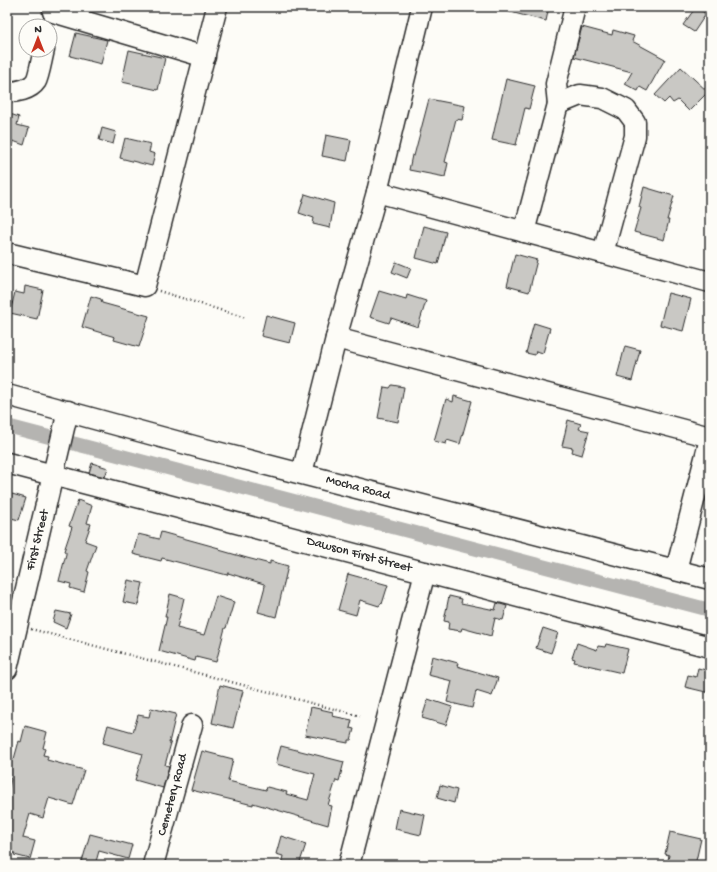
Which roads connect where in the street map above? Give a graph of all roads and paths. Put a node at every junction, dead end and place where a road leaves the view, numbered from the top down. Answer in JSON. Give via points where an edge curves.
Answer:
{"nodes":[{"id":1,"x":217,"y":7,"type":"edge"},
{"id":2,"x":422,"y":7,"type":"edge"},
{"id":3,"x":575,"y":7,"type":"edge"},
{"id":4,"x":53,"y":15,"type":"edge"},
{"id":5,"x":205,"y":57,"type":"junction"},
{"id":6,"x":42,"y":58,"type":"edge"},
{"id":7,"x":7,"y":92,"type":"edge"},
{"id":8,"x":558,"y":104,"type":"junction"},
{"id":9,"x":377,"y":192,"type":"junction"},
{"id":10,"x":524,"y":232,"type":"junction"},
{"id":11,"x":7,"y":253,"type":"edge"},
{"id":12,"x":603,"y":253,"type":"junction"},
{"id":13,"x":710,"y":282,"type":"edge"},
{"id":14,"x":145,"y":286,"type":"junction"},
{"id":15,"x":246,"y":318,"type":"dead end"},
{"id":16,"x":336,"y":338,"type":"junction"},
{"id":17,"x":7,"y":395,"type":"edge"},
{"id":18,"x":66,"y":419,"type":"junction"},
{"id":19,"x":710,"y":438,"type":"edge"},
{"id":20,"x":7,"y":463,"type":"edge"},
{"id":21,"x":302,"y":473,"type":"junction"},
{"id":22,"x":54,"y":475,"type":"junction"},
{"id":23,"x":676,"y":570,"type":"junction"},
{"id":24,"x":425,"y":572,"type":"junction"},
{"id":25,"x":710,"y":579,"type":"edge"},
{"id":26,"x":17,"y":626,"type":"junction"},
{"id":27,"x":710,"y":647,"type":"edge"},
{"id":28,"x":7,"y":669,"type":"edge"},
{"id":29,"x":360,"y":716,"type":"dead end"},
{"id":30,"x":192,"y":725,"type":"dead end"},
{"id":31,"x":153,"y":865,"type":"edge"},
{"id":32,"x":349,"y":865,"type":"edge"}],
"edges":[{"from":1,"to":5,"type":"street"},
{"from":2,"to":9,"type":"street"},
{"from":3,"to":8,"type":"street","via":[[556,84]]},
{"from":4,"to":5,"type":"street"},
{"from":5,"to":14,"type":"street"},
{"from":6,"to":7,"type":"street","via":[[36,81],[28,88]]},
{"from":8,"to":10,"type":"street"},
{"from":8,"to":12,"type":"street","via":[[580,95],[602,98],[626,110],[635,122],[635,136]]},
{"from":9,"to":10,"type":"street"},
{"from":9,"to":16,"type":"street"},
{"from":10,"to":12,"type":"street"},
{"from":11,"to":14,"type":"street"},
{"from":12,"to":13,"type":"street"},
{"from":14,"to":15,"type":"path"},
{"from":16,"to":19,"type":"street"},
{"from":16,"to":21,"type":"street"},
{"from":17,"to":18,"type":"street","name":"Mocha Road"},
{"from":18,"to":21,"type":"street","name":"Mocha Road"},
{"from":18,"to":22,"type":"street","name":"First Street"},
{"from":19,"to":23,"type":"street"},
{"from":20,"to":22,"type":"street","name":"Dawson First Street"},
{"from":21,"to":23,"type":"street","name":"Mocha Road"},
{"from":22,"to":24,"type":"street","name":"Dawson First Street"},
{"from":22,"to":26,"type":"street","name":"First Street"},
{"from":23,"to":25,"type":"street","name":"Mocha Road"},
{"from":24,"to":27,"type":"street","name":"Dawson First Street"},
{"from":24,"to":32,"type":"street"},
{"from":26,"to":28,"type":"street","name":"First Street"},
{"from":26,"to":29,"type":"path"},
{"from":30,"to":31,"type":"street","name":"Cemetery Road"}]}
